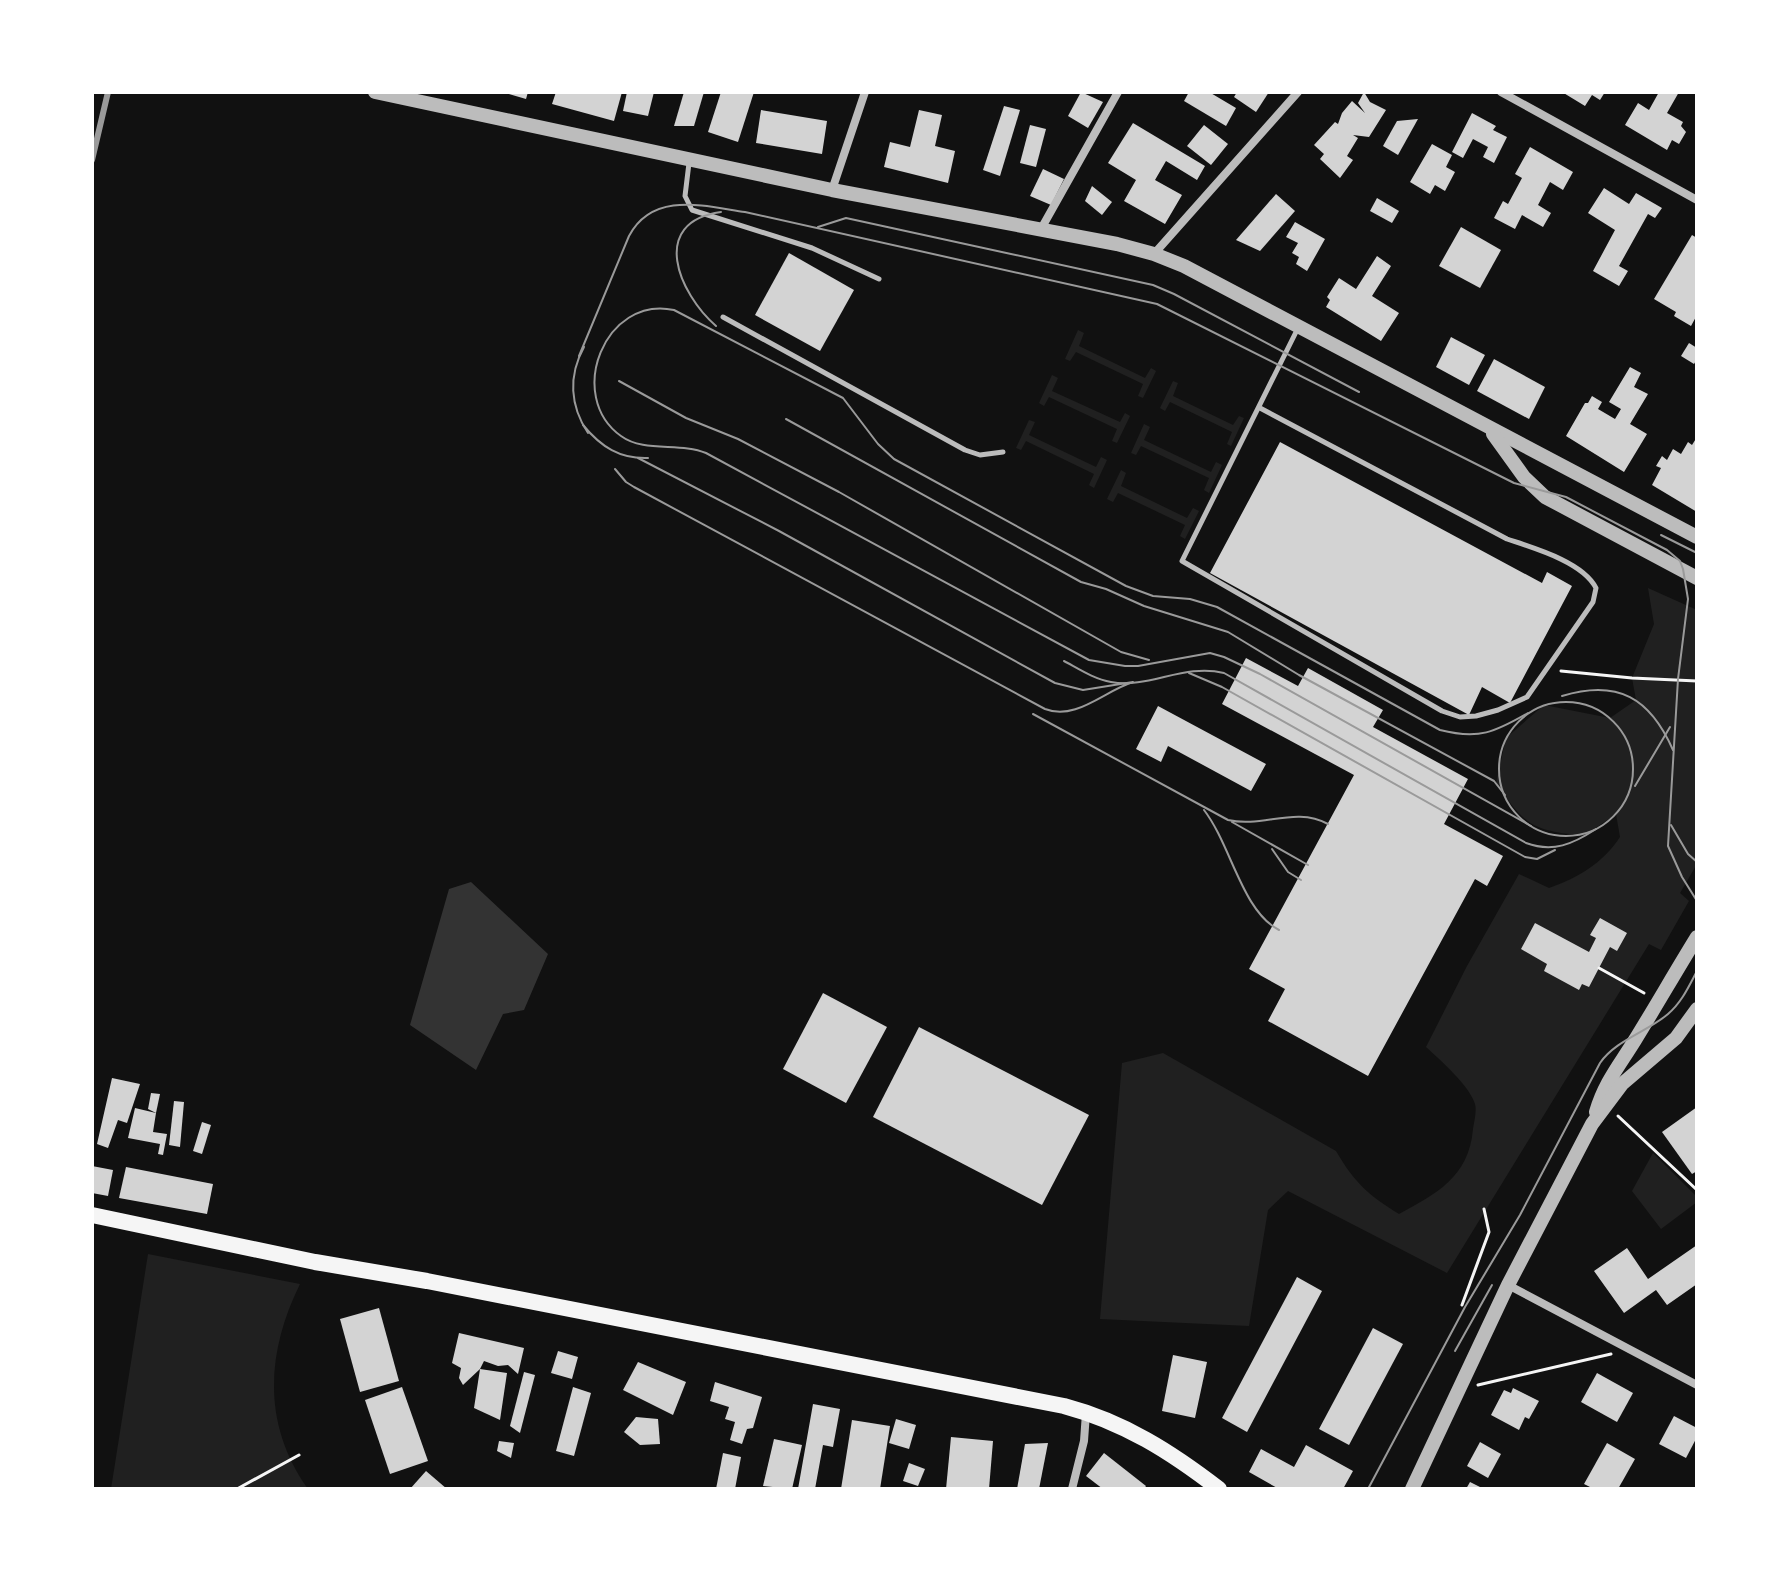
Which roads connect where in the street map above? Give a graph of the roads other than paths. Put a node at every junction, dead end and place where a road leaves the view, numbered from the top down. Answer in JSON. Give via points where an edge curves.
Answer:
{"nodes":[{"id":1,"x":375,"y":92,"type":"edge"},
{"id":2,"x":865,"y":92,"type":"edge"},
{"id":3,"x":1118,"y":92,"type":"edge"},
{"id":4,"x":1298,"y":92,"type":"edge"},
{"id":5,"x":1501,"y":92,"type":"edge"},
{"id":6,"x":410,"y":95,"type":"edge"},
{"id":7,"x":690,"y":158,"type":"junction"},
{"id":8,"x":832,"y":190,"type":"junction"},
{"id":9,"x":1697,"y":200,"type":"edge"},
{"id":10,"x":1041,"y":229,"type":"junction"},
{"id":11,"x":1154,"y":254,"type":"junction"},
{"id":12,"x":879,"y":279,"type":"dead end"},
{"id":13,"x":723,"y":317,"type":"dead end"},
{"id":14,"x":1298,"y":327,"type":"junction"},
{"id":15,"x":1260,"y":408,"type":"junction"},
{"id":16,"x":1469,"y":418,"type":"junction"},
{"id":17,"x":1003,"y":452,"type":"dead end"},
{"id":18,"x":1697,"y":537,"type":"edge"},
{"id":19,"x":1697,"y":578,"type":"edge"},
{"id":20,"x":1697,"y":937,"type":"edge"},
{"id":21,"x":1697,"y":1009,"type":"edge"},
{"id":22,"x":1592,"y":1124,"type":"junction"},
{"id":23,"x":92,"y":1215,"type":"edge"},
{"id":24,"x":1508,"y":1285,"type":"junction"},
{"id":25,"x":1697,"y":1385,"type":"edge"},
{"id":26,"x":1086,"y":1412,"type":"junction"},
{"id":27,"x":1072,"y":1489,"type":"edge"},
{"id":28,"x":1219,"y":1489,"type":"edge"},
{"id":29,"x":1412,"y":1489,"type":"edge"}],
"edges":[{"from":1,"to":6,"type":"street"},
{"from":2,"to":8,"type":"street"},
{"from":3,"to":10,"type":"street"},
{"from":4,"to":11,"type":"street"},
{"from":5,"to":9,"type":"street"},
{"from":6,"to":7,"type":"street"},
{"from":7,"to":8,"type":"street"},
{"from":7,"to":12,"type":"lane","via":[[685,196],[692,210],[812,248]]},
{"from":8,"to":10,"type":"street"},
{"from":10,"to":11,"type":"street"},
{"from":11,"to":14,"type":"street"},
{"from":13,"to":17,"type":"lane","via":[[975,455]]},
{"from":14,"to":15,"type":"lane"},
{"from":14,"to":16,"type":"street"},
{"from":15,"to":15,"type":"lane","via":[[1182,561],[1442,711],[1476,716],[1527,697],[1593,602],[1596,588],[1591,578]]},
{"from":16,"to":18,"type":"street"},
{"from":16,"to":19,"type":"street","via":[[1498,439],[1545,497]]},
{"from":20,"to":22,"type":"street","via":[[1603,1089]]},
{"from":21,"to":22,"type":"street","via":[[1676,1038],[1631,1075]]},
{"from":22,"to":24,"type":"street"},
{"from":23,"to":26,"type":"main road"},
{"from":24,"to":25,"type":"street"},
{"from":24,"to":29,"type":"street"},
{"from":26,"to":27,"type":"street"},
{"from":26,"to":28,"type":"main road","via":[[1143,1436]]}]}
